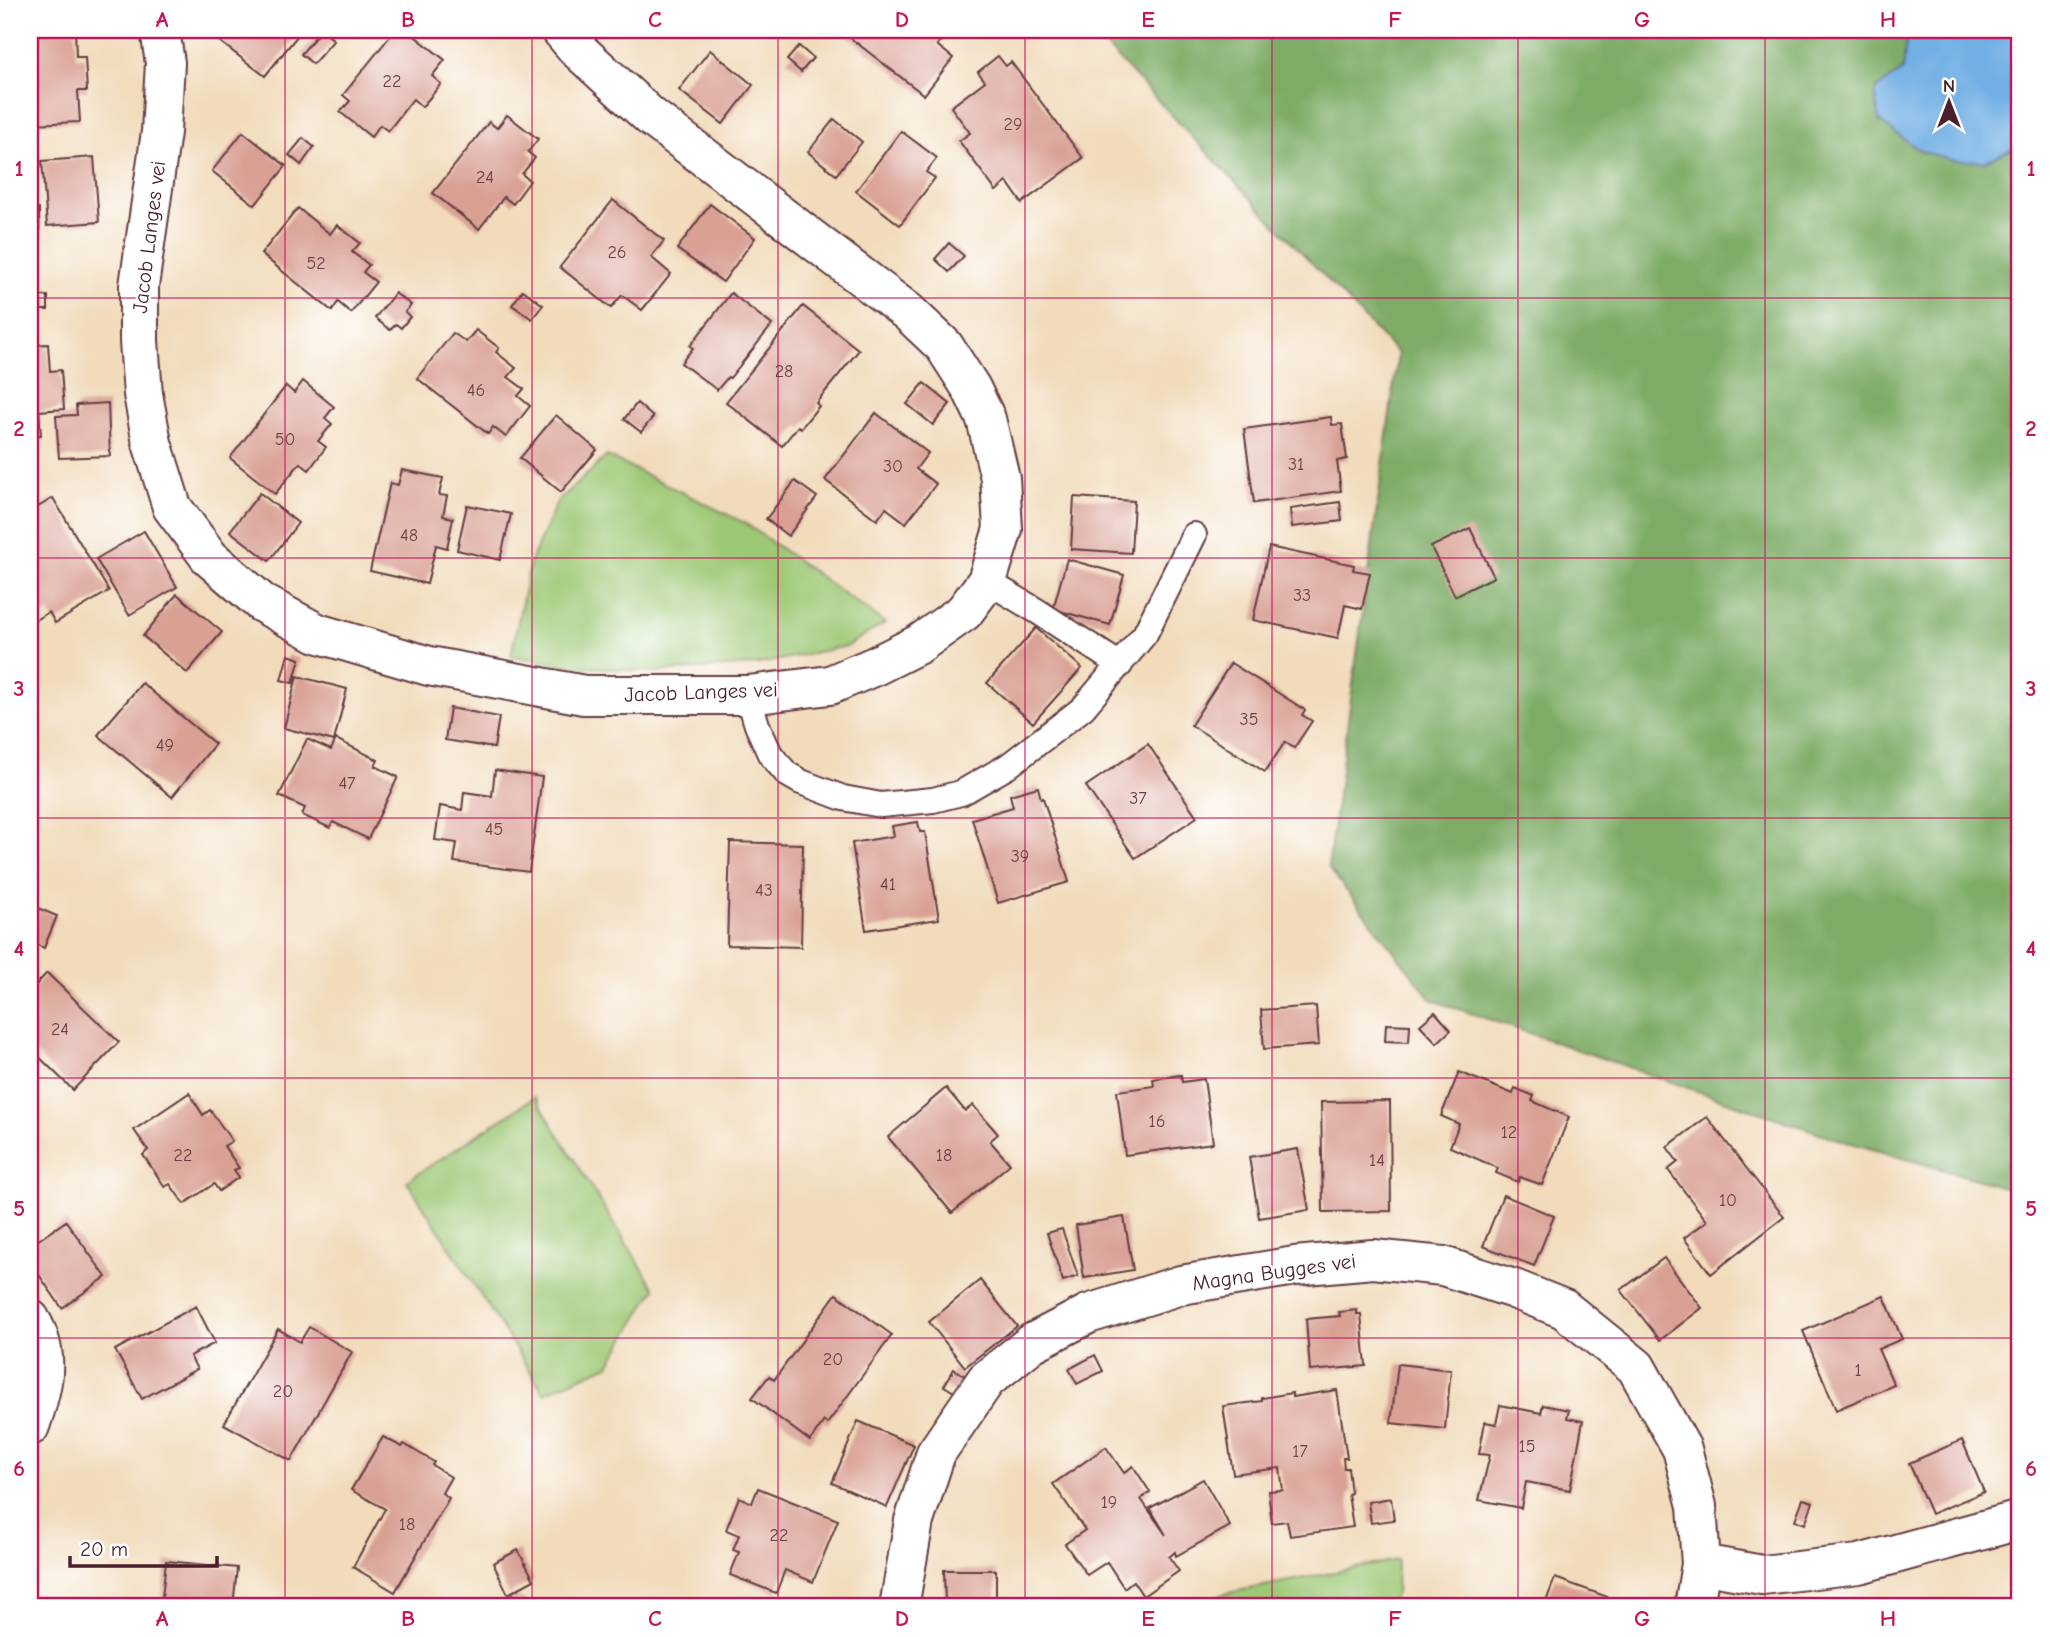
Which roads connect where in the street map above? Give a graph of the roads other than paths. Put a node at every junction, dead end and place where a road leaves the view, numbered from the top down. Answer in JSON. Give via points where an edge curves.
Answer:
{"nodes":[{"id":1,"x":160,"y":30,"type":"edge"},
{"id":2,"x":561,"y":30,"type":"edge"},
{"id":3,"x":1194,"y":535,"type":"dead end"},
{"id":4,"x":987,"y":581,"type":"junction"},
{"id":5,"x":1120,"y":665,"type":"junction"},
{"id":6,"x":748,"y":695,"type":"junction"},
{"id":7,"x":30,"y":1319,"type":"edge"},
{"id":8,"x":30,"y":1426,"type":"edge"},
{"id":9,"x":2020,"y":1520,"type":"edge"},
{"id":10,"x":1701,"y":1564,"type":"junction"},
{"id":11,"x":899,"y":1607,"type":"edge"},
{"id":12,"x":1694,"y":1607,"type":"edge"}],
"edges":[{"from":1,"to":6,"type":"street","name":"Jacob Langes vei","via":[[165,63],[161,132],[139,286],[143,394],[172,507],[210,558],[262,603],[317,633],[429,666],[584,695]]},
{"from":2,"to":4,"type":"street","name":"Jacob Langes vei","via":[[650,116],[908,312],[944,346],[986,419],[1000,478],[1003,529]]},
{"from":3,"to":5,"type":"lane","via":[[1145,634]]},
{"from":4,"to":5,"type":"lane"},
{"from":4,"to":6,"type":"street","name":"Jacob Langes vei","via":[[964,612],[919,644],[876,666],[830,685]]},
{"from":5,"to":6,"type":"lane","via":[[1083,708],[1008,765],[961,793],[881,805],[843,798],[787,775],[770,754]]},
{"from":7,"to":8,"type":"street","via":[[39,1334],[44,1364]]},
{"from":9,"to":10,"type":"street","via":[[1859,1564],[1762,1575]]},
{"from":10,"to":11,"type":"street","name":"Magna Bugges vei","via":[[1697,1506],[1682,1449],[1636,1367],[1564,1310],[1514,1289],[1443,1266],[1373,1259],[1295,1266],[1181,1285],[1088,1314],[1031,1343],[986,1380],[936,1453],[914,1521]]},
{"from":10,"to":12,"type":"street","name":"Magna Bugges vei"}]}
